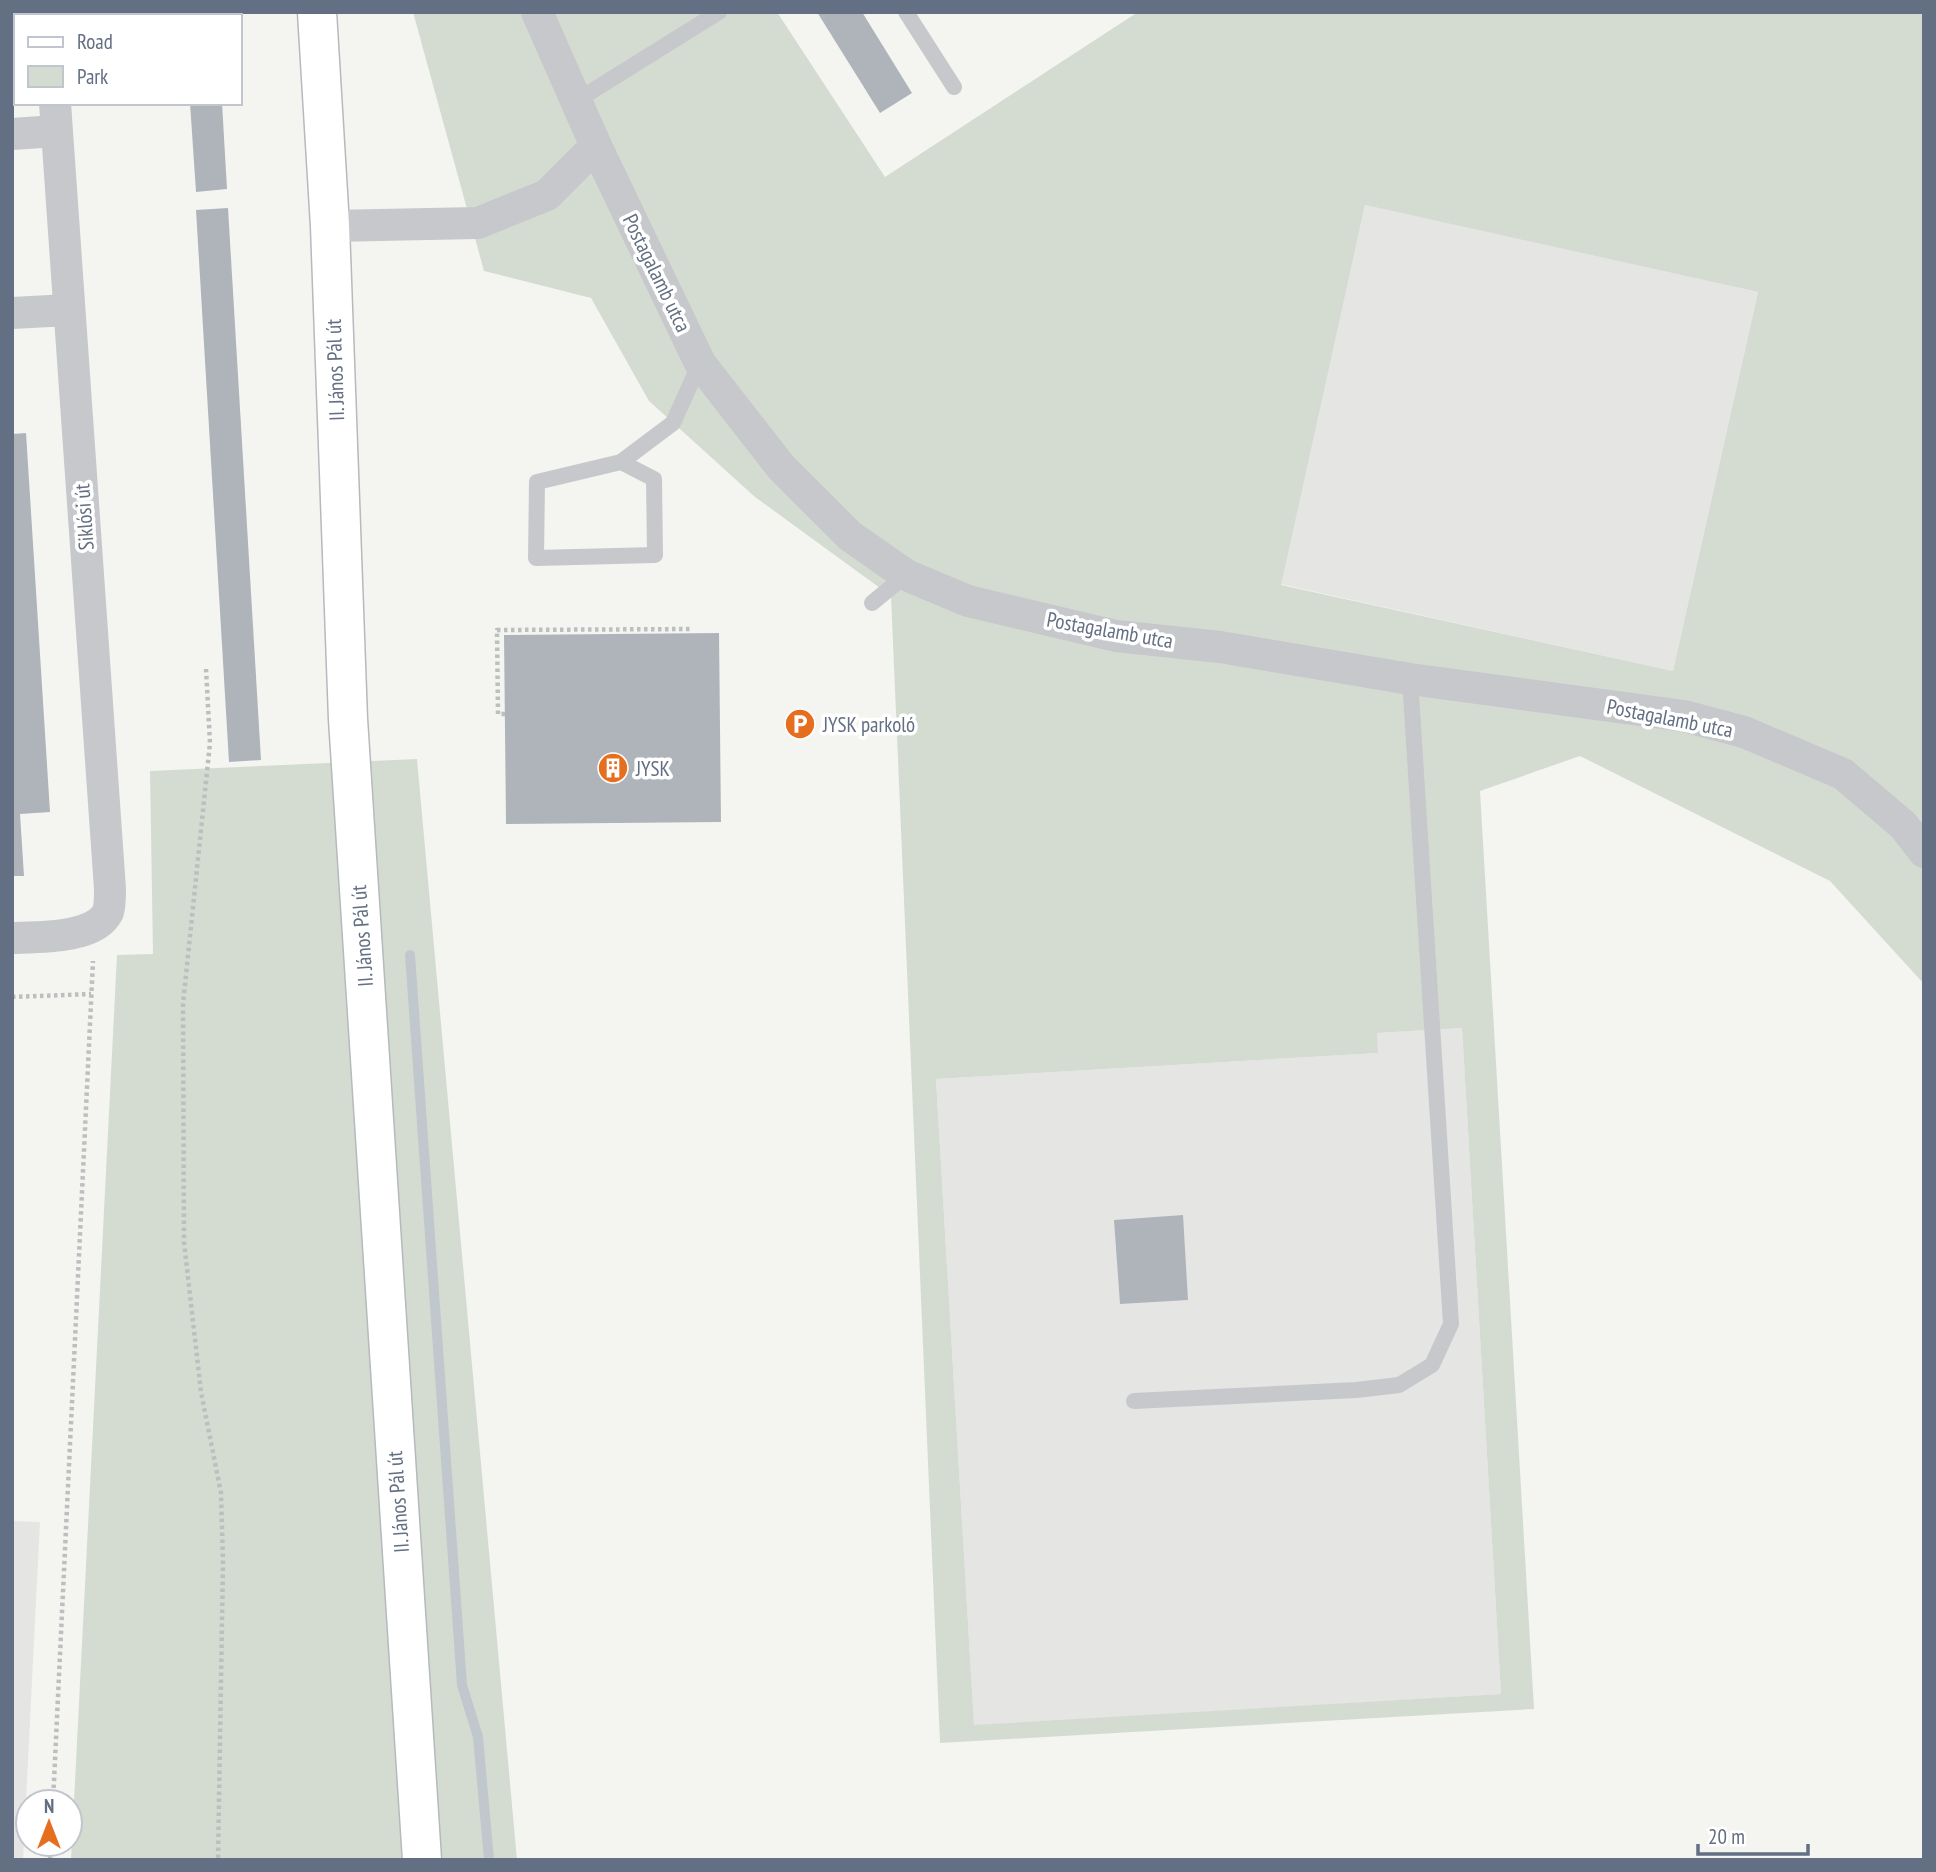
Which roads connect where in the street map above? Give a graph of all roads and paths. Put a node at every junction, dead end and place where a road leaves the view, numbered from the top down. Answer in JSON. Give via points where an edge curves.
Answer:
{"nodes":[{"id":1,"x":317,"y":12,"type":"edge"},
{"id":2,"x":537,"y":12,"type":"edge"},
{"id":3,"x":719,"y":12,"type":"edge"},
{"id":4,"x":906,"y":12,"type":"edge"},
{"id":5,"x":954,"y":87,"type":"dead end"},
{"id":6,"x":576,"y":101,"type":"junction"},
{"id":7,"x":56,"y":117,"type":"edge"},
{"id":8,"x":12,"y":134,"type":"edge"},
{"id":9,"x":596,"y":146,"type":"junction"},
{"id":10,"x":330,"y":226,"type":"junction"},
{"id":11,"x":69,"y":310,"type":"junction"},
{"id":12,"x":12,"y":313,"type":"edge"},
{"id":13,"x":700,"y":363,"type":"junction"},
{"id":14,"x":621,"y":462,"type":"junction"},
{"id":15,"x":906,"y":575,"type":"junction"},
{"id":16,"x":872,"y":603,"type":"dead end"},
{"id":17,"x":510,"y":622,"type":"dead end"},
{"id":18,"x":693,"y":629,"type":"dead end"},
{"id":19,"x":510,"y":630,"type":"junction"},
{"id":20,"x":206,"y":669,"type":"dead end"},
{"id":21,"x":1410,"y":679,"type":"junction"},
{"id":22,"x":505,"y":714,"type":"dead end"},
{"id":23,"x":1924,"y":852,"type":"edge"},
{"id":24,"x":95,"y":925,"type":"junction"},
{"id":25,"x":12,"y":938,"type":"edge"},
{"id":26,"x":91,"y":994,"type":"junction"},
{"id":27,"x":12,"y":997,"type":"edge"},
{"id":28,"x":1134,"y":1401,"type":"dead end"},
{"id":29,"x":54,"y":1788,"type":"edge"},
{"id":30,"x":218,"y":1860,"type":"edge"},
{"id":31,"x":422,"y":1860,"type":"edge"}],
"edges":[{"from":1,"to":10,"type":"main road","name":"II. János Pál út"},
{"from":2,"to":6,"type":"street","name":"Postagalamb utca"},
{"from":3,"to":6,"type":"lane"},
{"from":4,"to":5,"type":"lane"},
{"from":6,"to":9,"type":"street","name":"Postagalamb utca"},
{"from":7,"to":8,"type":"street"},
{"from":7,"to":11,"type":"street","name":"Siklósi út"},
{"from":9,"to":10,"type":"street","via":[[547,195],[478,223]]},
{"from":9,"to":13,"type":"street","name":"Postagalamb utca"},
{"from":10,"to":31,"type":"main road","name":"II. János Pál út","via":[[348,719]]},
{"from":11,"to":12,"type":"street"},
{"from":11,"to":24,"type":"street","name":"Siklósi út","via":[[110,889],[107,912]]},
{"from":13,"to":14,"type":"lane","via":[[673,423]]},
{"from":13,"to":15,"type":"street","name":"Postagalamb utca","via":[[781,467],[850,536]]},
{"from":14,"to":14,"type":"lane","via":[[537,482],[536,558],[654,555],[654,479]]},
{"from":15,"to":16,"type":"lane"},
{"from":15,"to":21,"type":"street","name":"Postagalamb utca","via":[[968,601],[1116,636],[1220,647]]},
{"from":17,"to":19,"type":"path"},
{"from":18,"to":19,"type":"path"},
{"from":19,"to":22,"type":"path","via":[[497,630],[498,714]]},
{"from":20,"to":30,"type":"path","via":[[210,743],[183,1004],[184,1242],[201,1392],[221,1493]]},
{"from":21,"to":23,"type":"street","name":"Postagalamb utca","via":[[1684,716],[1744,732],[1843,774],[1903,825]]},
{"from":21,"to":28,"type":"lane","via":[[1451,1324],[1432,1364],[1399,1385]]},
{"from":24,"to":25,"type":"street","via":[[68,935]]},
{"from":24,"to":26,"type":"path"},
{"from":26,"to":27,"type":"path"},
{"from":26,"to":29,"type":"path"}]}
